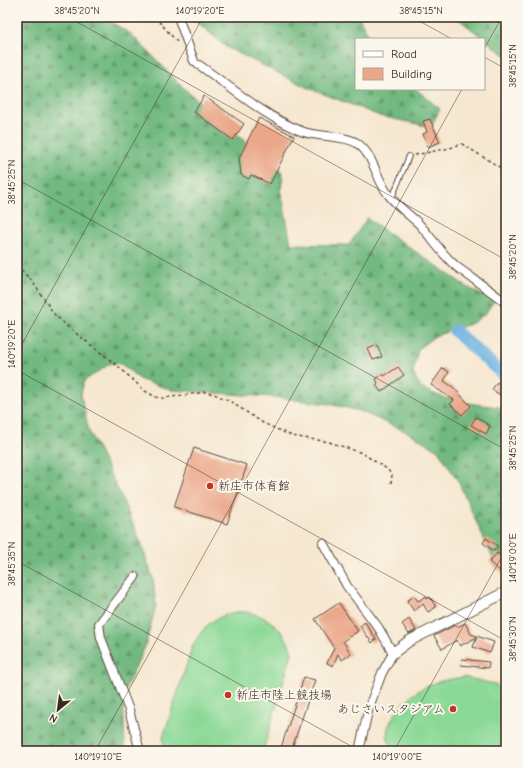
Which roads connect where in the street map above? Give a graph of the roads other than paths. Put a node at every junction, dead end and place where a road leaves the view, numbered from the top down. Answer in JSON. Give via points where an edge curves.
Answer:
{"nodes":[{"id":1,"x":178,"y":17,"type":"edge"},
{"id":2,"x":409,"y":156,"type":"road end"},
{"id":3,"x":392,"y":198,"type":"junction"},
{"id":4,"x":506,"y":302,"type":"edge"},
{"id":5,"x":323,"y":542,"type":"dead end"},
{"id":6,"x":135,"y":577,"type":"dead end"},
{"id":7,"x":506,"y":592,"type":"edge"},
{"id":8,"x":393,"y":653,"type":"junction"},
{"id":9,"x":140,"y":751,"type":"edge"},
{"id":10,"x":359,"y":751,"type":"edge"}],
"edges":[{"from":1,"to":3,"type":"street","via":[[197,63],[266,113],[290,126],[314,135],[343,138],[357,143],[369,156]]},
{"from":2,"to":3,"type":"lane"},
{"from":3,"to":4,"type":"street","via":[[457,266]]},
{"from":5,"to":8,"type":"street","via":[[347,586],[378,627]]},
{"from":6,"to":9,"type":"street","via":[[99,624],[129,710]]},
{"from":7,"to":8,"type":"street","via":[[409,641]]},
{"from":8,"to":10,"type":"street","via":[[369,707]]}]}
